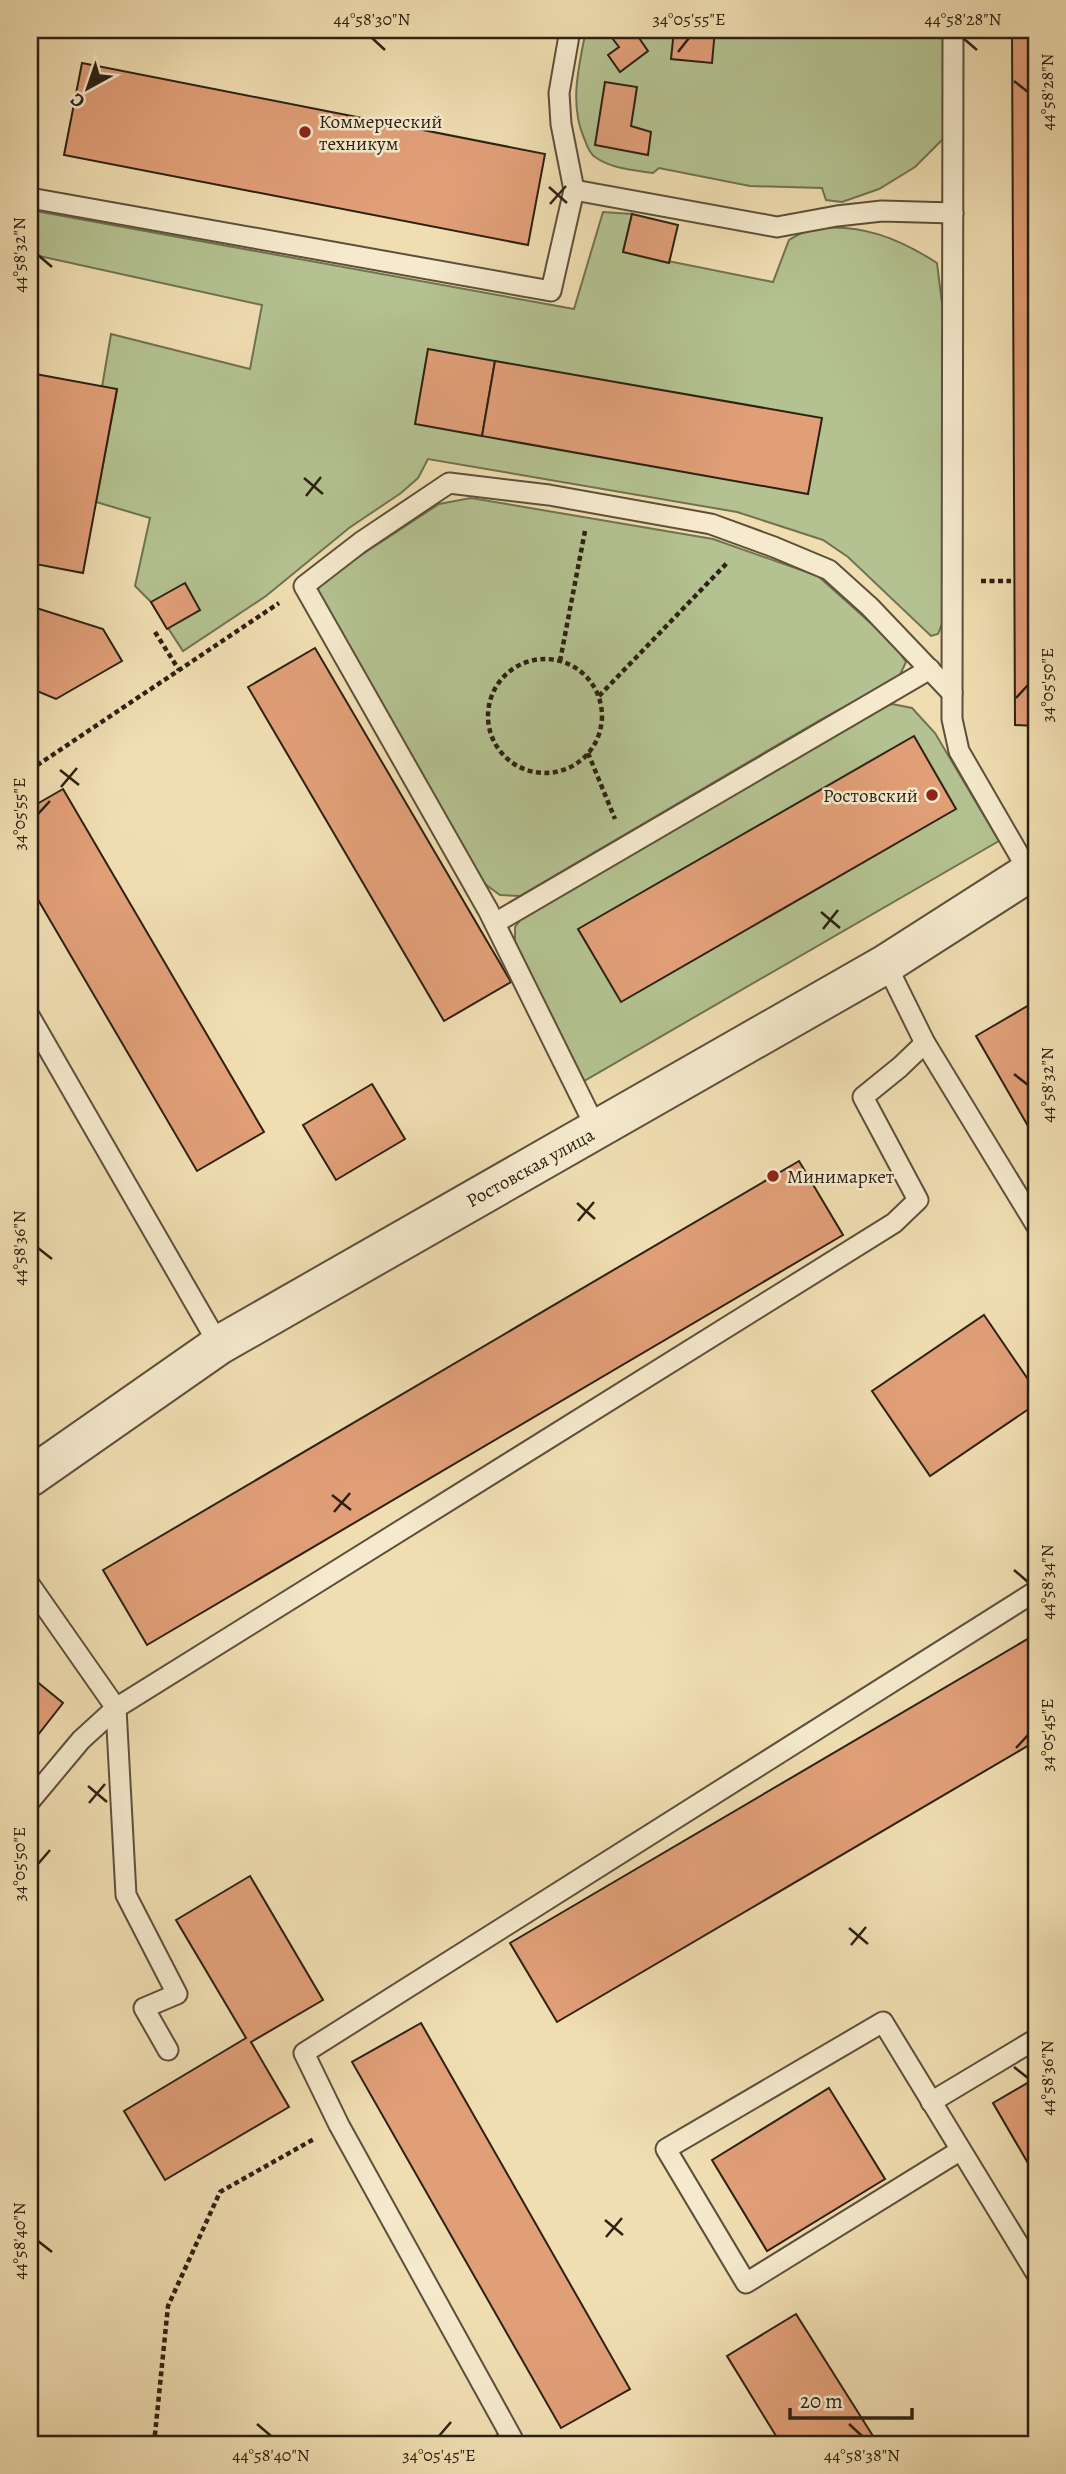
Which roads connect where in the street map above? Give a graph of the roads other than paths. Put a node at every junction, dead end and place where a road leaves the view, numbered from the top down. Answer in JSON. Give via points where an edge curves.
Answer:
{"nodes":[{"id":1,"x":570,"y":30,"type":"edge"},
{"id":2,"x":953,"y":30,"type":"edge"},
{"id":3,"x":573,"y":190,"type":"junction"},
{"id":4,"x":30,"y":198,"type":"edge"},
{"id":5,"x":953,"y":214,"type":"junction"},
{"id":6,"x":930,"y":669,"type":"junction"},
{"id":7,"x":953,"y":693,"type":"junction"},
{"id":8,"x":1033,"y":870,"type":"edge"},
{"id":9,"x":495,"y":923,"type":"junction"},
{"id":10,"x":886,"y":964,"type":"junction"},
{"id":11,"x":30,"y":1017,"type":"edge"},
{"id":12,"x":925,"y":1043,"type":"junction"},
{"id":13,"x":597,"y":1130,"type":"junction"},
{"id":14,"x":1036,"y":1224,"type":"edge"},
{"id":15,"x":219,"y":1345,"type":"junction"},
{"id":16,"x":30,"y":1477,"type":"edge"},
{"id":17,"x":30,"y":1585,"type":"edge"},
{"id":18,"x":1036,"y":1591,"type":"edge"},
{"id":19,"x":116,"y":1708,"type":"junction"},
{"id":20,"x":30,"y":1801,"type":"edge"},
{"id":21,"x":1036,"y":2039,"type":"edge"},
{"id":22,"x":168,"y":2050,"type":"dead end"},
{"id":23,"x":931,"y":2102,"type":"junction"},
{"id":24,"x":961,"y":2150,"type":"junction"},
{"id":25,"x":1036,"y":2273,"type":"edge"},
{"id":26,"x":502,"y":2444,"type":"edge"}],
"edges":[{"from":1,"to":3,"type":"lane","via":[[559,93]]},
{"from":2,"to":5,"type":"lane"},
{"from":3,"to":4,"type":"lane","via":[[551,291]]},
{"from":3,"to":5,"type":"lane","via":[[777,228],[882,211]]},
{"from":5,"to":7,"type":"lane"},
{"from":6,"to":7,"type":"lane"},
{"from":6,"to":9,"type":"lane"},
{"from":6,"to":9,"type":"lane","via":[[829,570],[751,538],[711,524],[449,482],[304,586]]},
{"from":7,"to":8,"type":"lane","via":[[958,751]]},
{"from":8,"to":10,"type":"street","name":"Ростовская улица"},
{"from":9,"to":13,"type":"lane"},
{"from":10,"to":12,"type":"lane"},
{"from":10,"to":13,"type":"street","name":"Ростовская улица"},
{"from":11,"to":15,"type":"lane"},
{"from":12,"to":14,"type":"lane"},
{"from":12,"to":19,"type":"lane","via":[[863,1097],[918,1200],[894,1223]]},
{"from":13,"to":15,"type":"street","name":"Ростовская улица"},
{"from":15,"to":16,"type":"street","name":"Ростовская улица"},
{"from":17,"to":19,"type":"lane"},
{"from":18,"to":26,"type":"lane","via":[[304,2053],[512,2438]]},
{"from":19,"to":20,"type":"lane","via":[[81,1740]]},
{"from":19,"to":22,"type":"lane","via":[[126,1895],[177,1994],[144,2008]]},
{"from":21,"to":23,"type":"lane"},
{"from":23,"to":24,"type":"lane"},
{"from":23,"to":24,"type":"lane","via":[[883,2022],[666,2149],[746,2283]]},
{"from":24,"to":25,"type":"lane"}]}
